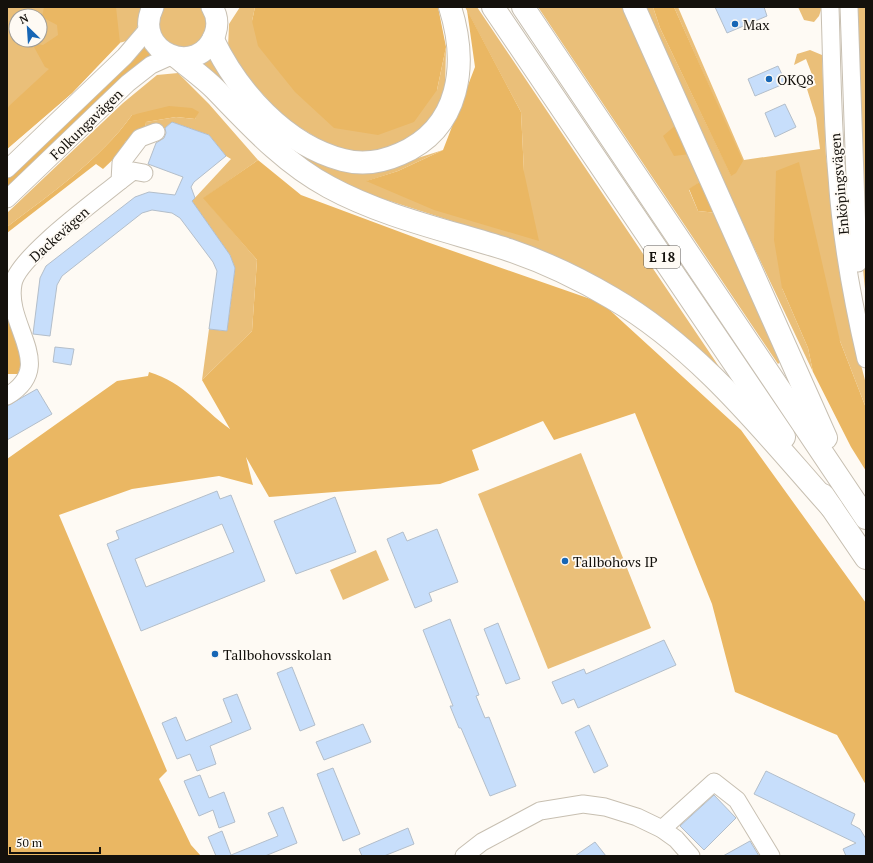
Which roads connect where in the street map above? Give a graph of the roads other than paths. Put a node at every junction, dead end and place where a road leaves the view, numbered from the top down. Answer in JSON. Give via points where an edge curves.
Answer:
{"nodes":[{"id":1,"x":450,"y":7,"type":"edge"},
{"id":2,"x":493,"y":7,"type":"edge"},
{"id":3,"x":523,"y":7,"type":"edge"},
{"id":4,"x":634,"y":7,"type":"edge"},
{"id":5,"x":830,"y":7,"type":"edge"},
{"id":6,"x":849,"y":7,"type":"edge"},
{"id":7,"x":218,"y":10,"type":"edge"},
{"id":8,"x":150,"y":14,"type":"edge"},
{"id":9,"x":213,"y":40,"type":"junction"},
{"id":10,"x":174,"y":57,"type":"junction"},
{"id":11,"x":156,"y":132,"type":"dead end"},
{"id":12,"x":7,"y":169,"type":"edge"},
{"id":13,"x":144,"y":173,"type":"dead end"},
{"id":14,"x":120,"y":181,"type":"junction"},
{"id":15,"x":7,"y":199,"type":"edge"},
{"id":16,"x":866,"y":326,"type":"edge"},
{"id":17,"x":866,"y":359,"type":"edge"},
{"id":18,"x":7,"y":396,"type":"edge"},
{"id":19,"x":832,"y":508,"type":"junction"},
{"id":20,"x":860,"y":509,"type":"edge"},
{"id":21,"x":866,"y":558,"type":"edge"},
{"id":22,"x":662,"y":829,"type":"junction"},
{"id":23,"x":464,"y":856,"type":"edge"},
{"id":24,"x":691,"y":856,"type":"edge"},
{"id":25,"x":771,"y":856,"type":"edge"}],
"edges":[{"from":1,"to":9,"type":"highway","via":[[459,49],[458,73],[454,97],[441,124],[425,140],[408,151],[392,158],[369,162],[344,160],[320,151],[273,120],[224,62]]},
{"from":2,"to":19,"type":"highway","number":"E 18"},
{"from":3,"to":20,"type":"highway","number":"E 18"},
{"from":4,"to":20,"type":"highway","via":[[774,324]]},
{"from":5,"to":17,"type":"street","name":"Enköpingsvägen","via":[[839,205],[856,317]]},
{"from":6,"to":16,"type":"street","name":"Enköpingsvägen","via":[[857,256]]},
{"from":7,"to":9,"type":"main road"},
{"from":8,"to":10,"type":"main road","via":[[156,45]]},
{"from":8,"to":12,"type":"street","name":"Folkungavägen","via":[[125,56]]},
{"from":9,"to":10,"type":"main road","via":[[198,54],[188,58]]},
{"from":10,"to":15,"type":"street","name":"Folkungavägen","via":[[151,65],[137,76]]},
{"from":10,"to":19,"type":"highway","via":[[213,88],[276,149],[328,186],[356,200],[546,265],[612,298],[642,318],[669,338],[720,384]]},
{"from":11,"to":14,"type":"street","via":[[140,138],[122,163]]},
{"from":13,"to":14,"type":"street","name":"Dackevägen","via":[[133,171]]},
{"from":14,"to":18,"type":"street","name":"Dackevägen","via":[[47,240],[15,275],[11,295],[14,312],[31,360],[29,373],[19,389]]},
{"from":19,"to":21,"type":"highway","number":"E 18"},
{"from":22,"to":23,"type":"street","via":[[637,817],[583,804],[540,811],[482,842]]},
{"from":22,"to":24,"type":"street","via":[[676,839]]},
{"from":22,"to":25,"type":"street","via":[[714,782],[737,800]]}]}
